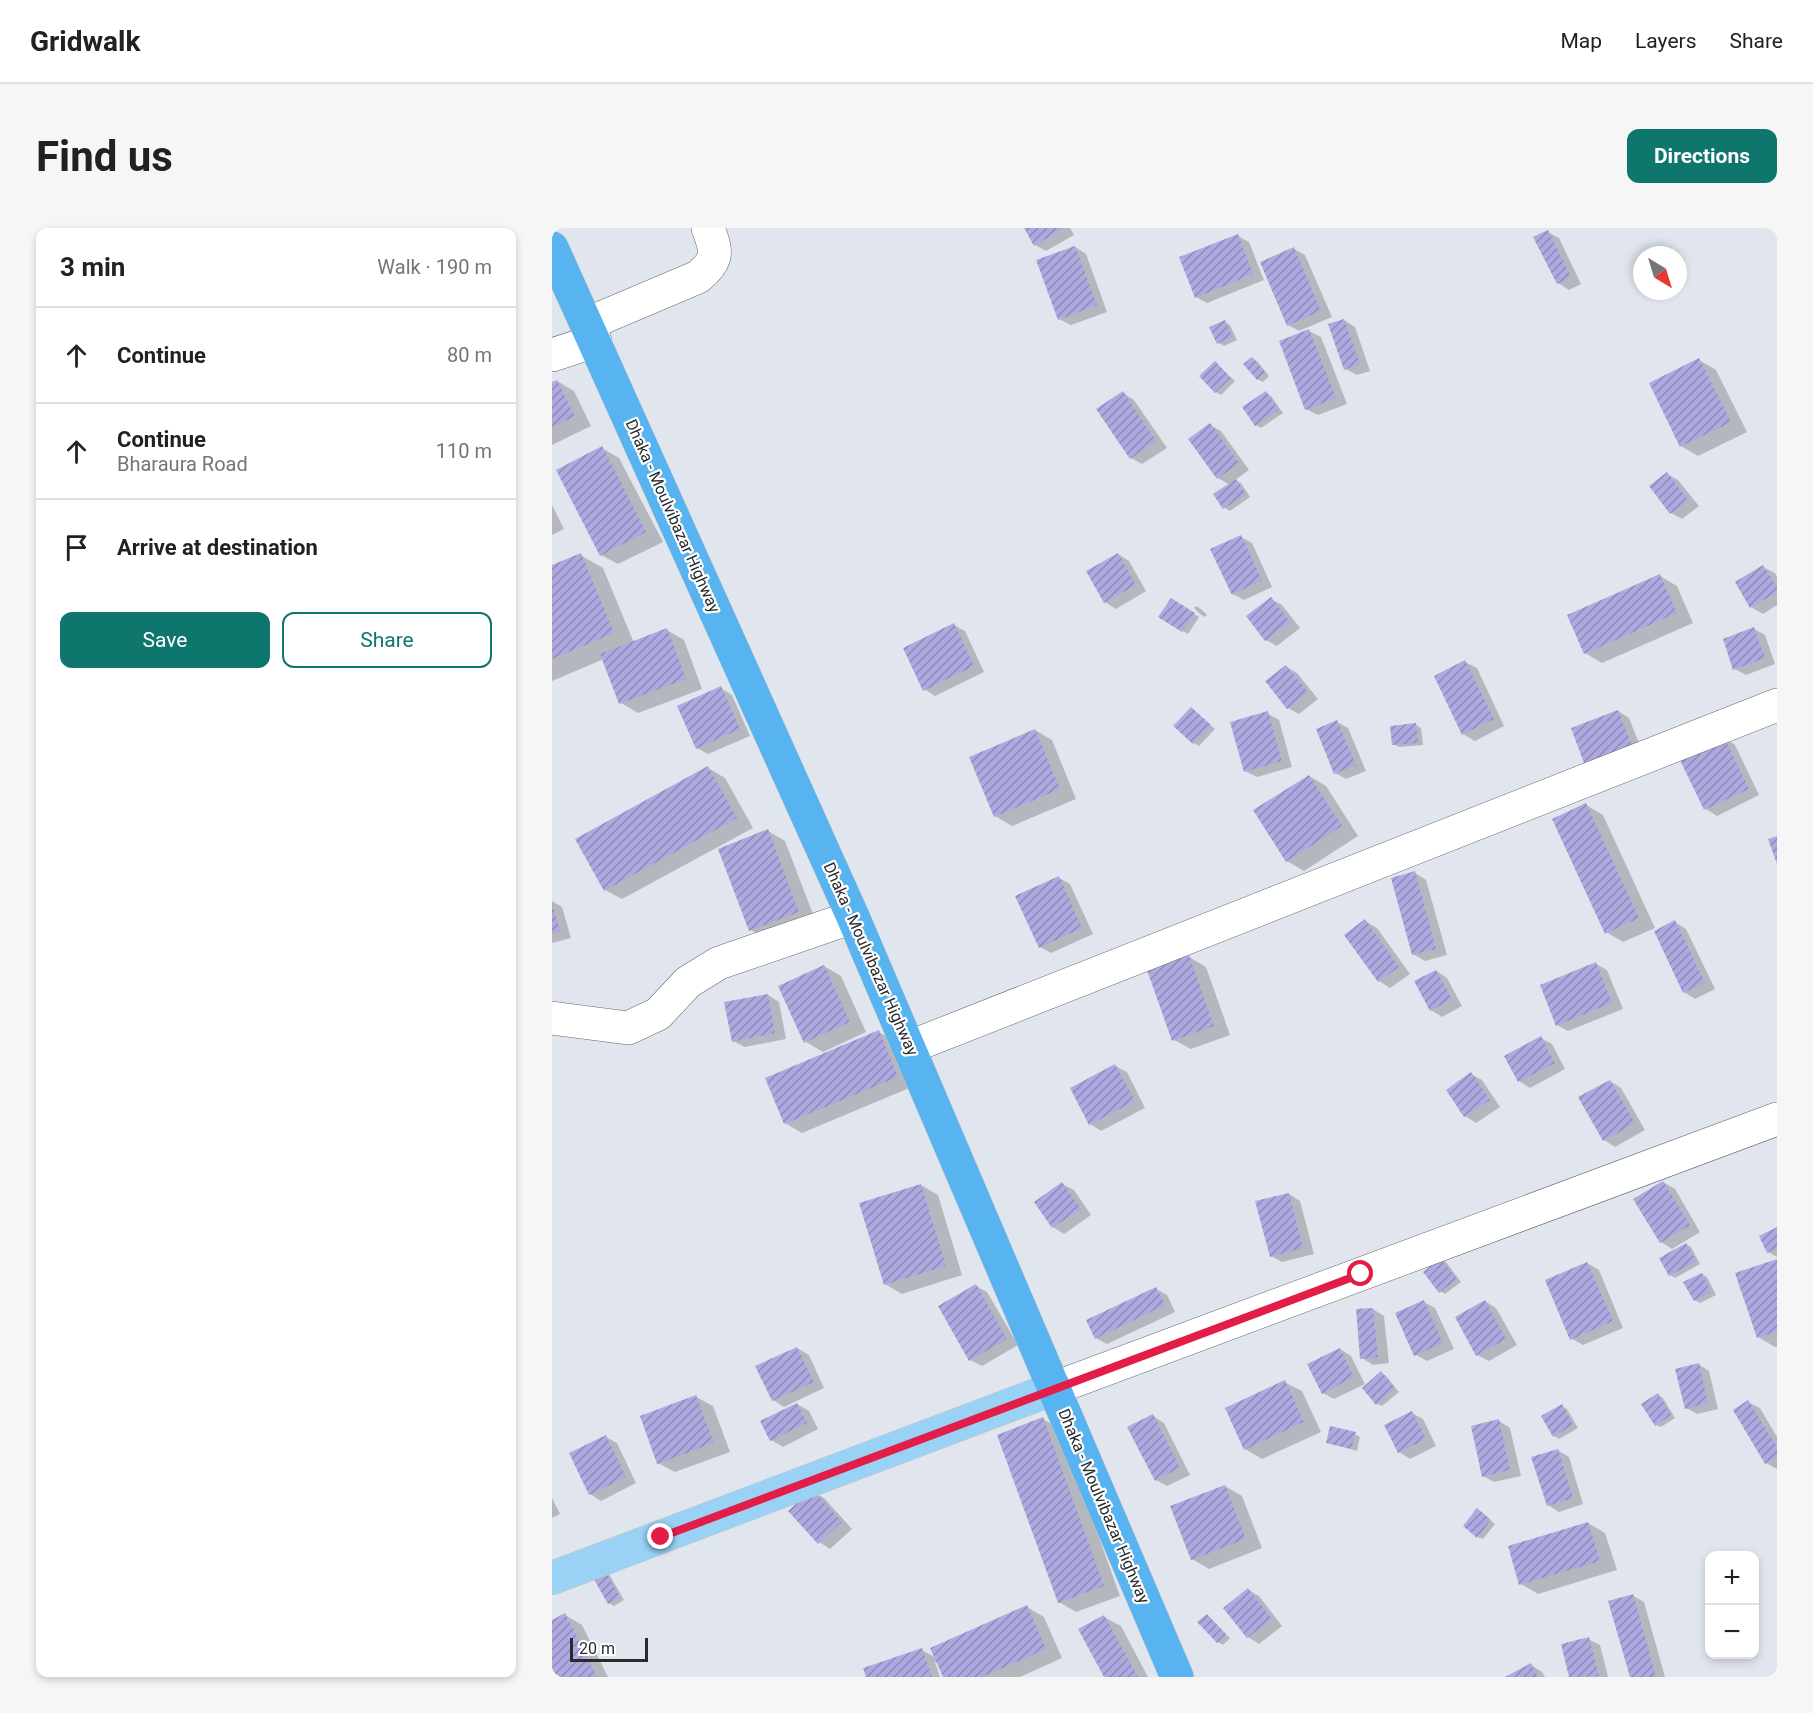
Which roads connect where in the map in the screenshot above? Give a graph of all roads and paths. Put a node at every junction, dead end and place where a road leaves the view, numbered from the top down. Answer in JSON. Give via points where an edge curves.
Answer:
{"nodes":[{"id":1,"x":708,"y":228,"type":"edge"},
{"id":2,"x":552,"y":248,"type":"edge"},
{"id":3,"x":591,"y":332,"type":"junction"},
{"id":4,"x":552,"y":356,"type":"edge"},
{"id":5,"x":1777,"y":705,"type":"edge"},
{"id":6,"x":854,"y":917,"type":"junction"},
{"id":7,"x":552,"y":1018,"type":"edge"},
{"id":8,"x":909,"y":1047,"type":"junction"},
{"id":9,"x":1777,"y":1119,"type":"edge"},
{"id":10,"x":1055,"y":1388,"type":"junction"},
{"id":11,"x":552,"y":1578,"type":"edge"},
{"id":12,"x":1177,"y":1677,"type":"edge"}],
"edges":[{"from":1,"to":3,"type":"street","via":[[716,248],[712,265],[698,277]]},
{"from":2,"to":3,"type":"highway","name":"Dhaka - Moulvibazar Highway"},
{"from":3,"to":4,"type":"street"},
{"from":3,"to":6,"type":"highway","name":"Dhaka - Moulvibazar Highway"},
{"from":5,"to":8,"type":"street"},
{"from":6,"to":7,"type":"street","via":[[719,963],[688,982],[658,1014],[628,1028]]},
{"from":6,"to":8,"type":"highway","name":"Dhaka - Moulvibazar Highway"},
{"from":8,"to":10,"type":"highway","name":"Dhaka - Moulvibazar Highway"},
{"from":9,"to":10,"type":"street"},
{"from":10,"to":11,"type":"main road"},
{"from":10,"to":12,"type":"highway","name":"Dhaka - Moulvibazar Highway"}]}
